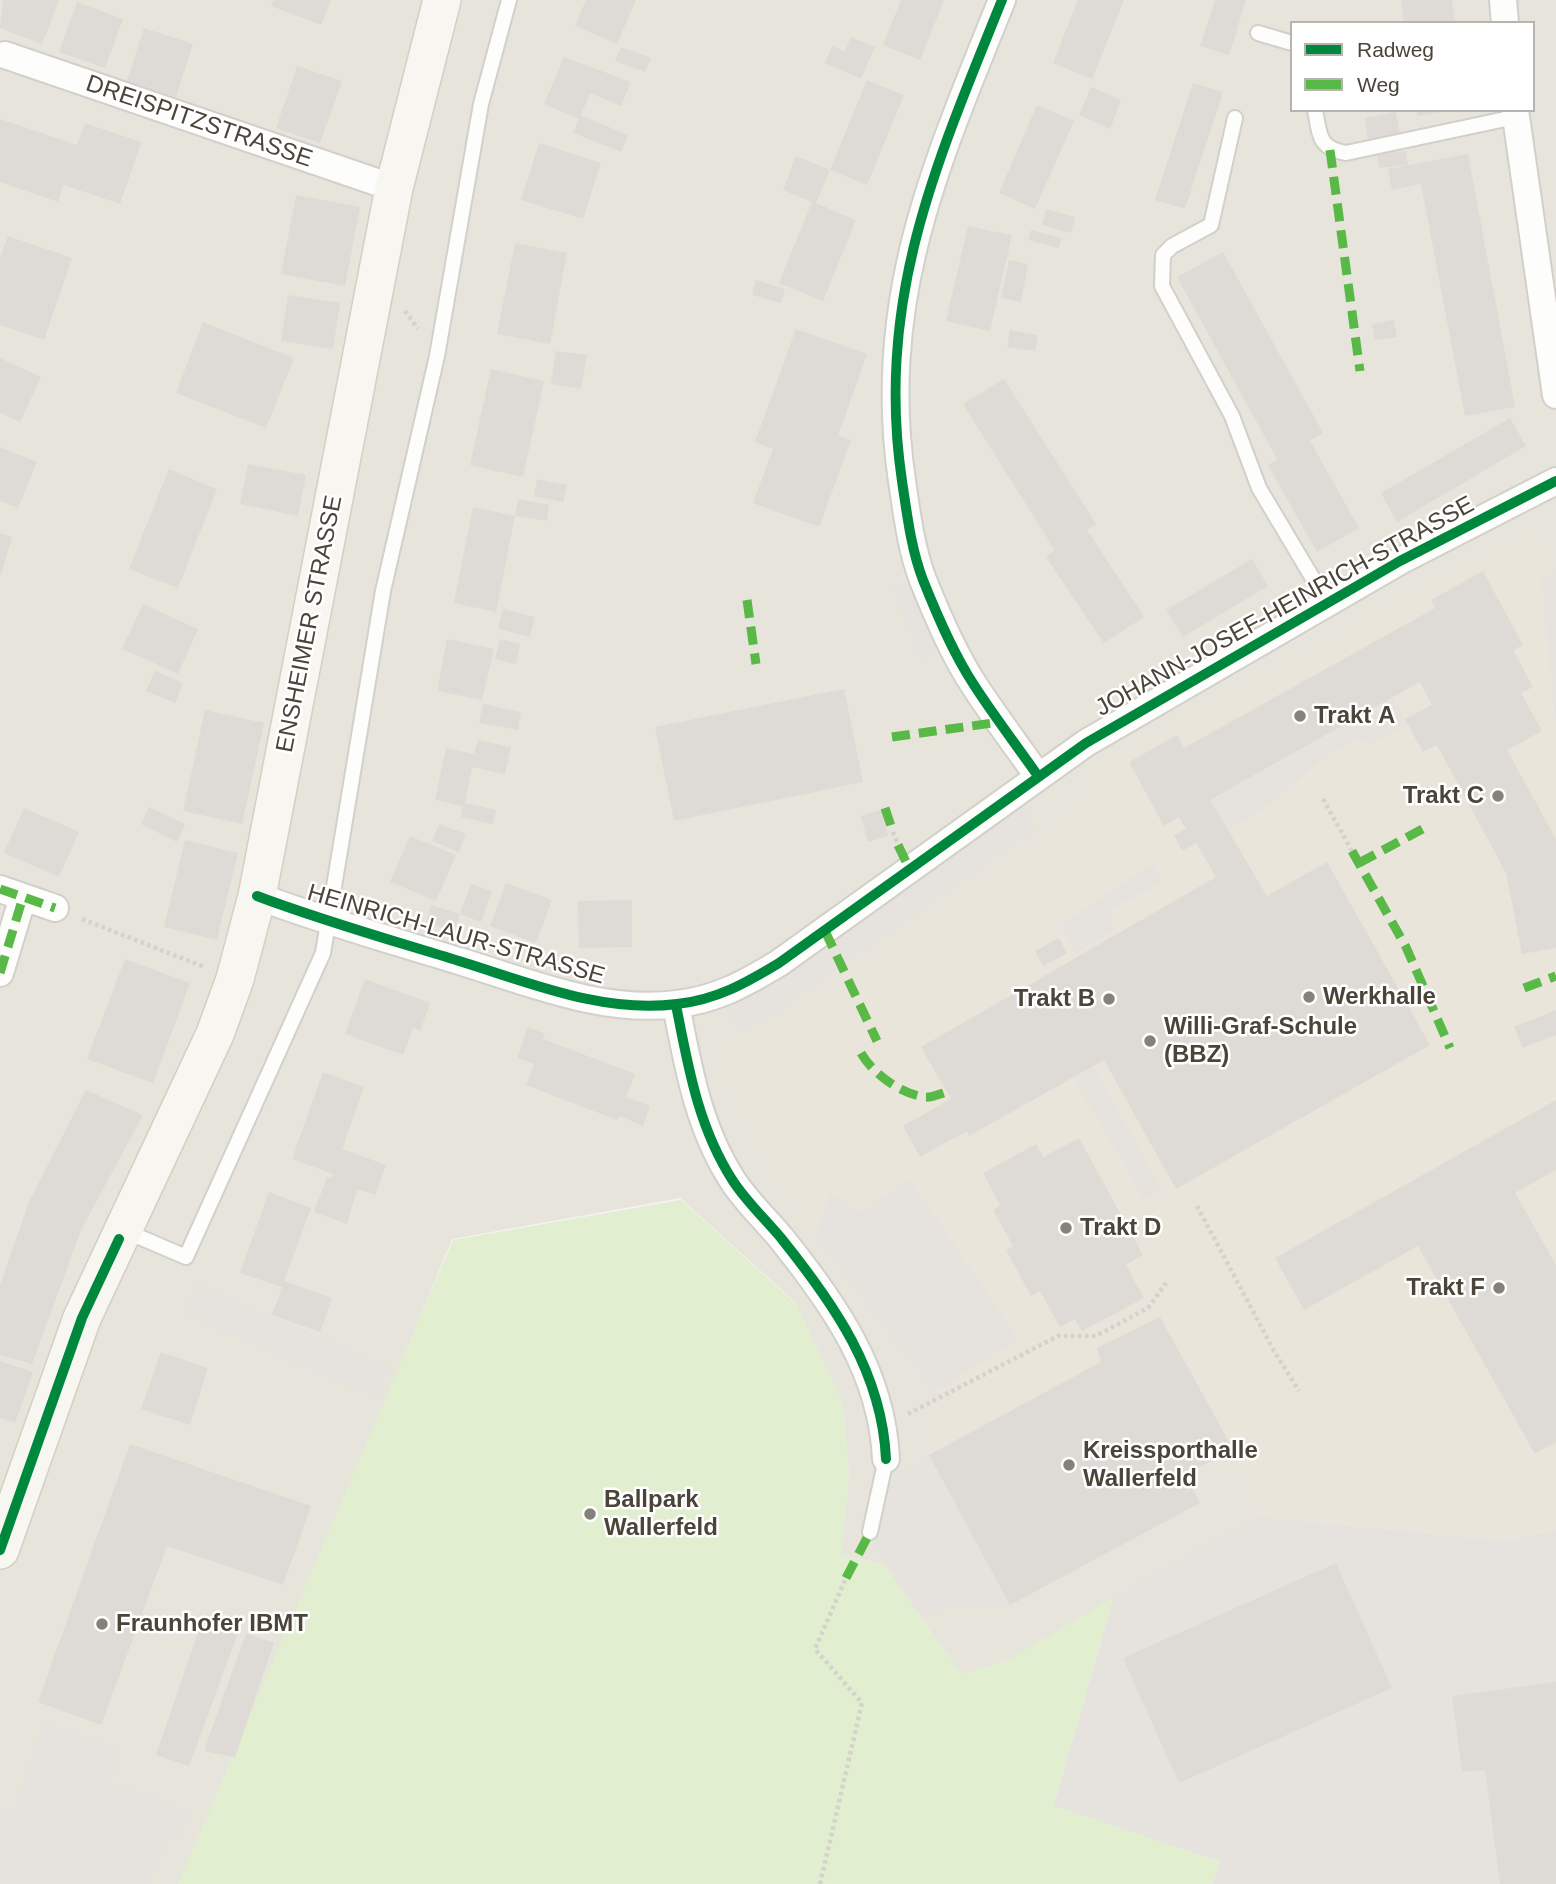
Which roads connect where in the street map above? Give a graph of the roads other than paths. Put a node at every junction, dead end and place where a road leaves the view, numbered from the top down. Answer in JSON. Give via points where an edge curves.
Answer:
{"nodes":[{"id":1,"x":442,"y":0,"type":"edge"},
{"id":2,"x":509,"y":0,"type":"edge"},
{"id":3,"x":1002,"y":0,"type":"edge"},
{"id":4,"x":1503,"y":0,"type":"edge"},
{"id":5,"x":1506,"y":21,"type":"edge"},
{"id":6,"x":1258,"y":33,"type":"dead end"},
{"id":7,"x":1290,"y":42,"type":"edge"},
{"id":8,"x":5,"y":55,"type":"dead end"},
{"id":9,"x":1315,"y":112,"type":"edge"},
{"id":10,"x":1515,"y":114,"type":"edge"},
{"id":11,"x":1235,"y":118,"type":"dead end"},
{"id":12,"x":394,"y":188,"type":"junction"},
{"id":13,"x":1556,"y":395,"type":"edge"},
{"id":14,"x":1556,"y":481,"type":"edge"},
{"id":15,"x":1328,"y":604,"type":"junction"},
{"id":16,"x":1038,"y":776,"type":"junction"},
{"id":17,"x":11,"y":893,"type":"edge"},
{"id":18,"x":257,"y":896,"type":"junction"},
{"id":19,"x":55,"y":908,"type":"road end"},
{"id":20,"x":329,"y":923,"type":"junction"},
{"id":21,"x":0,"y":973,"type":"edge"},
{"id":22,"x":676,"y":1005,"type":"junction"},
{"id":23,"x":123,"y":1230,"type":"junction"},
{"id":24,"x":886,"y":1460,"type":"joint"},
{"id":25,"x":870,"y":1532,"type":"dead end"},
{"id":26,"x":0,"y":1550,"type":"edge"}],
"edges":[{"from":1,"to":12,"type":"main road","name":"ENSHEIMER STRASSE"},
{"from":2,"to":20,"type":"lane","via":[[481,104],[437,356],[383,591]]},
{"from":3,"to":16,"type":"street","via":[[946,139],[914,235],[898,342],[898,455],[922,577],[973,684]]},
{"from":4,"to":5,"type":"street"},
{"from":6,"to":7,"type":"lane"},
{"from":8,"to":12,"type":"street","name":"DREISPITZSTRASSE"},
{"from":9,"to":10,"type":"lane","via":[[1322,141],[1330,150],[1346,153]]},
{"from":10,"to":13,"type":"street"},
{"from":11,"to":15,"type":"lane","via":[[1210,225],[1163,255],[1162,286],[1232,416],[1259,488]]},
{"from":12,"to":18,"type":"main road","name":"ENSHEIMER STRASSE"},
{"from":14,"to":15,"type":"street","name":"JOHANN-JOSEF-HEINRICH-STRASSE","via":[[1400,561]]},
{"from":15,"to":16,"type":"street","name":"JOHANN-JOSEF-HEINRICH-STRASSE","via":[[1086,743]]},
{"from":16,"to":22,"type":"street","name":"HEINRICH-LAUR-STRASSE","via":[[779,963],[732,992]]},
{"from":17,"to":19,"type":"street"},
{"from":17,"to":21,"type":"street"},
{"from":18,"to":20,"type":"street","name":"HEINRICH-LAUR-STRASSE"},
{"from":18,"to":23,"type":"main road","name":"ENSHEIMER STRASSE","via":[[215,1034]]},
{"from":20,"to":22,"type":"street","name":"HEINRICH-LAUR-STRASSE","via":[[560,992],[601,1001]]},
{"from":20,"to":23,"type":"lane","via":[[323,953],[186,1257]]},
{"from":22,"to":24,"type":"street","via":[[690,1076],[709,1138],[734,1182],[818,1284],[869,1372]]},
{"from":23,"to":26,"type":"main road","name":"ENSHEIMER STRASSE","via":[[82,1318]]},
{"from":24,"to":25,"type":"lane"}]}
